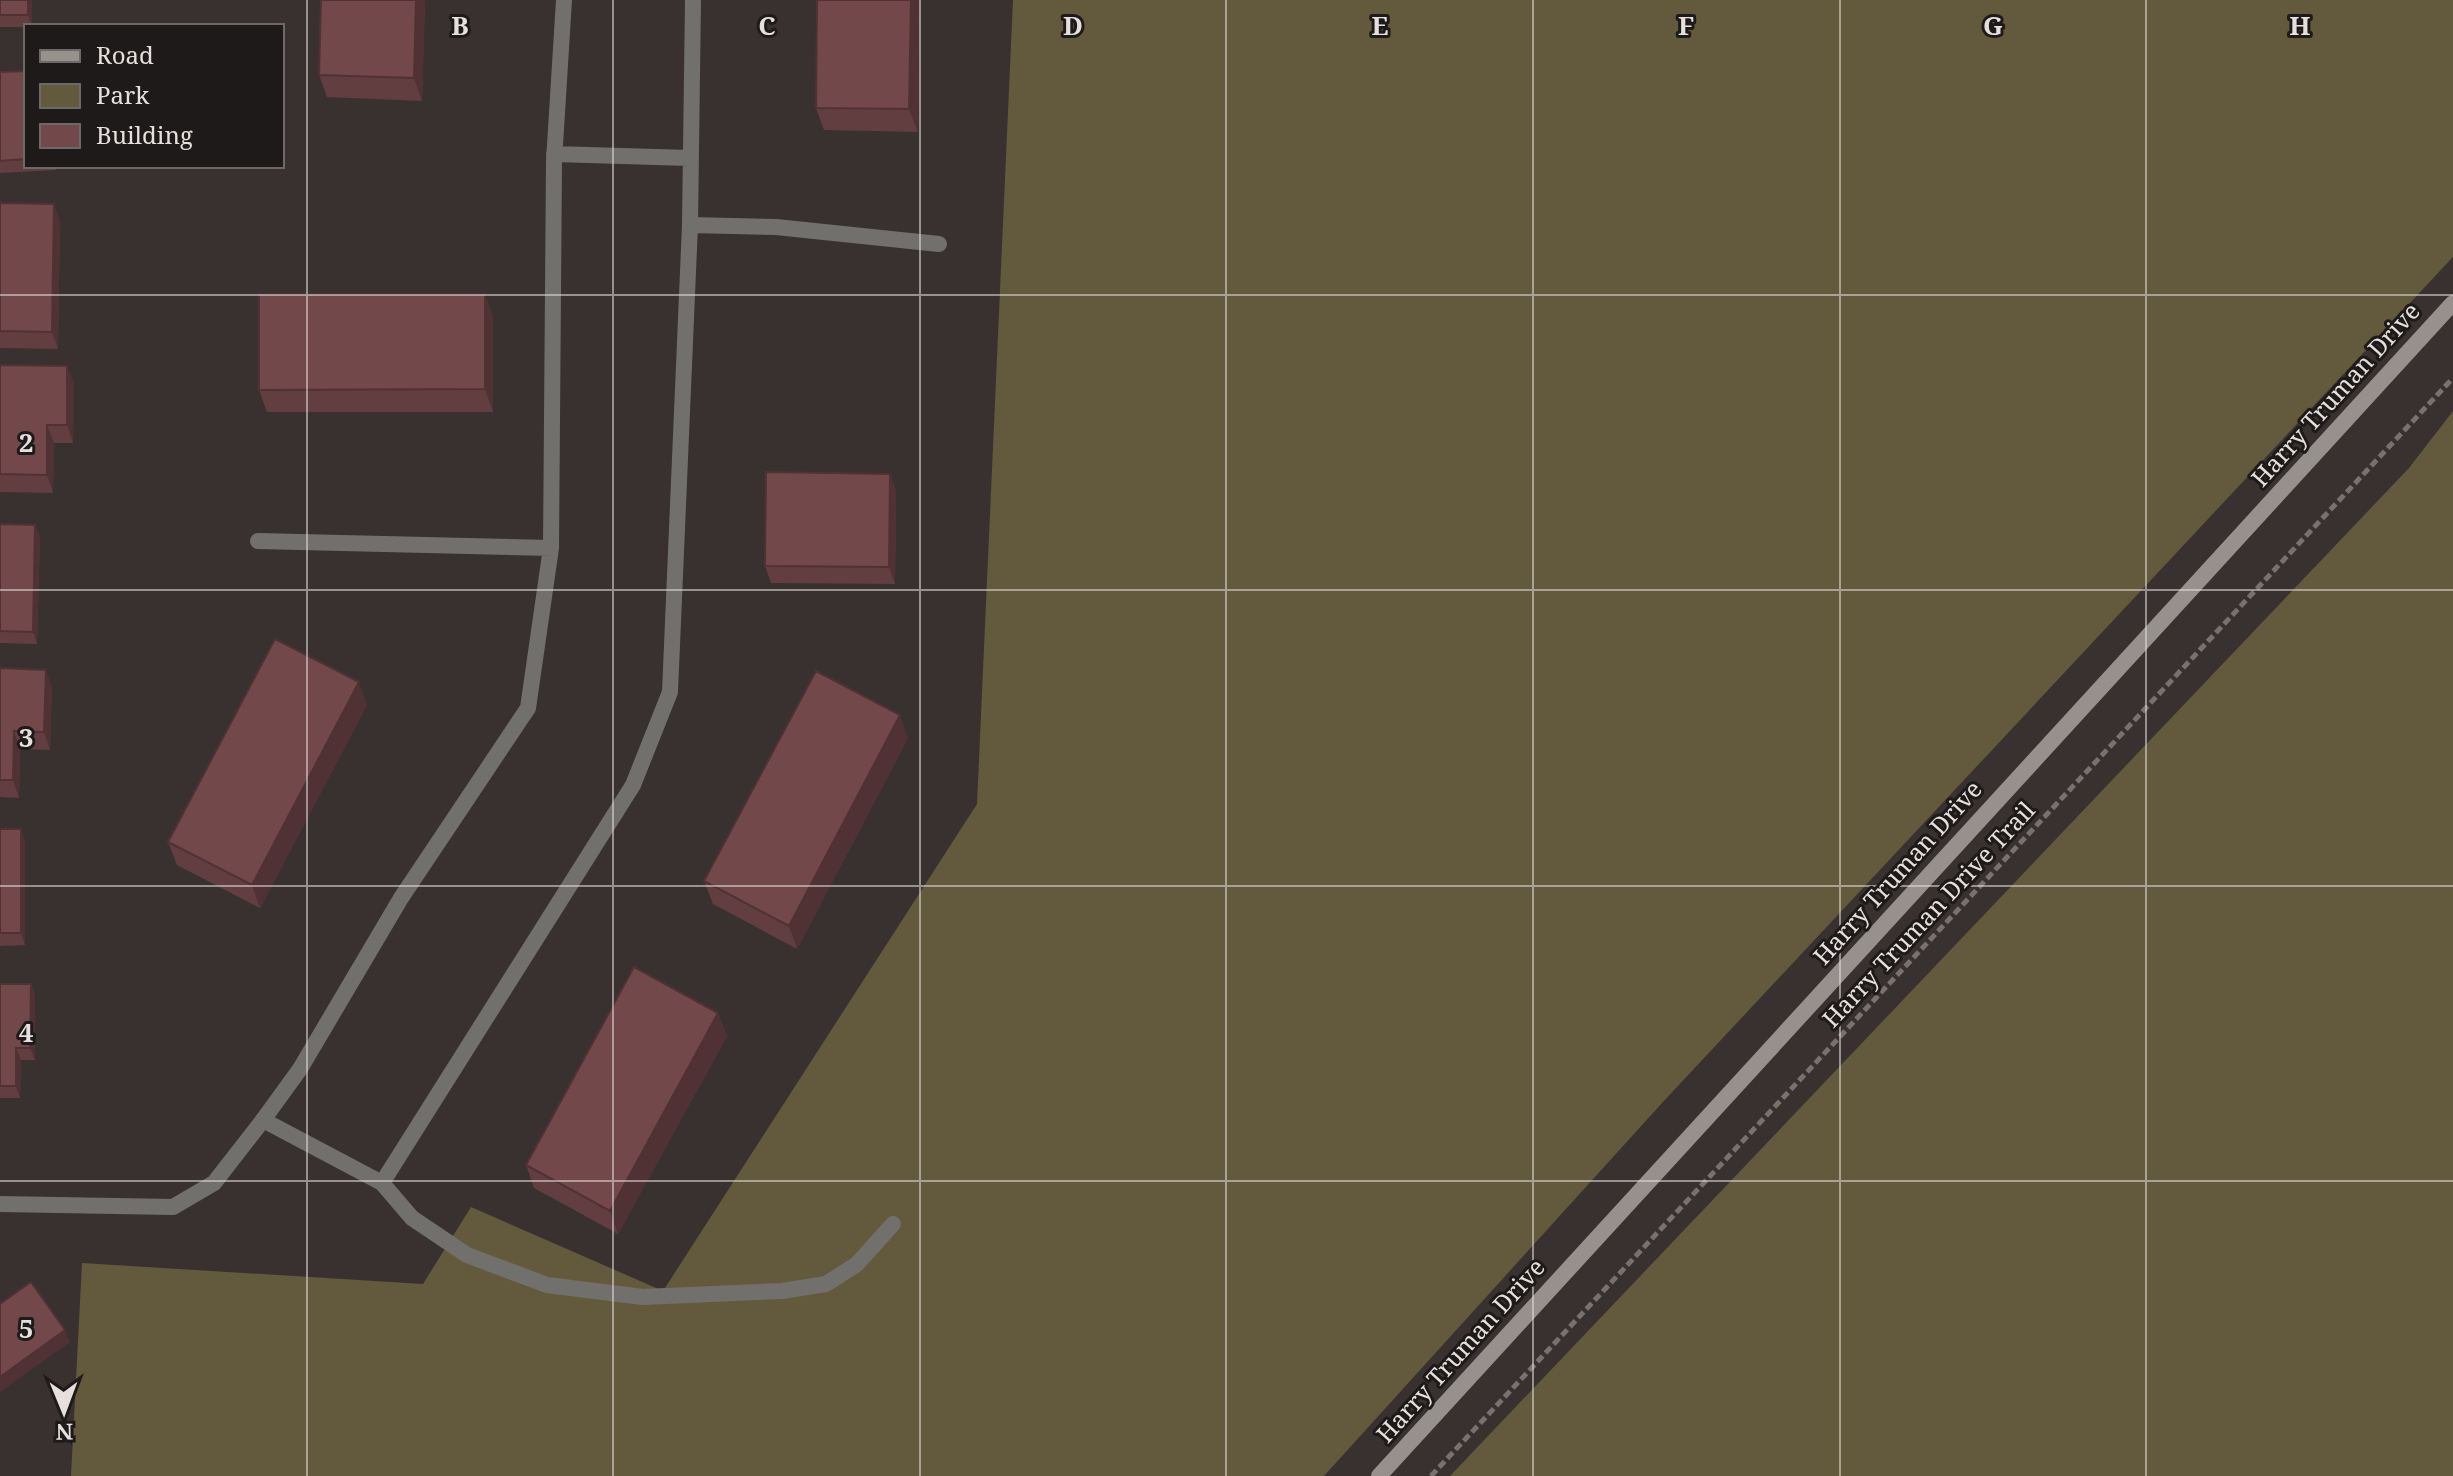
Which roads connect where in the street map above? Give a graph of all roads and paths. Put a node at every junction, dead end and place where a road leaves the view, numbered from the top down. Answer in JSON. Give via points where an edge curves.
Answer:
{"nodes":[{"id":1,"x":564,"y":0,"type":"edge"},
{"id":2,"x":693,"y":0,"type":"edge"},
{"id":3,"x":554,"y":154,"type":"junction"},
{"id":4,"x":690,"y":158,"type":"junction"},
{"id":5,"x":690,"y":225,"type":"junction"},
{"id":6,"x":939,"y":244,"type":"dead end"},
{"id":7,"x":2453,"y":303,"type":"edge"},
{"id":8,"x":2453,"y":378,"type":"edge"},
{"id":9,"x":258,"y":541,"type":"dead end"},
{"id":10,"x":551,"y":548,"type":"junction"},
{"id":11,"x":263,"y":1120,"type":"junction"},
{"id":12,"x":382,"y":1183,"type":"junction"},
{"id":13,"x":0,"y":1204,"type":"edge"},
{"id":14,"x":893,"y":1224,"type":"dead end"},
{"id":15,"x":1379,"y":1476,"type":"edge"},
{"id":16,"x":1431,"y":1476,"type":"edge"}],
"edges":[{"from":1,"to":3,"type":"street"},
{"from":2,"to":4,"type":"street"},
{"from":3,"to":4,"type":"street"},
{"from":3,"to":10,"type":"street"},
{"from":4,"to":5,"type":"street"},
{"from":5,"to":6,"type":"street","via":[[776,227]]},
{"from":5,"to":12,"type":"street","via":[[670,692],[633,785]]},
{"from":7,"to":15,"type":"main road","name":"Harry Truman Drive"},
{"from":8,"to":16,"type":"path","name":"Harry Truman Drive Trail"},
{"from":9,"to":10,"type":"street"},
{"from":10,"to":11,"type":"street","via":[[528,708],[401,898],[300,1069]]},
{"from":11,"to":12,"type":"street"},
{"from":11,"to":13,"type":"street","via":[[214,1183],[173,1207]]},
{"from":12,"to":14,"type":"street","via":[[412,1218],[467,1255],[547,1285],[643,1297],[826,1284],[857,1264]]}]}
